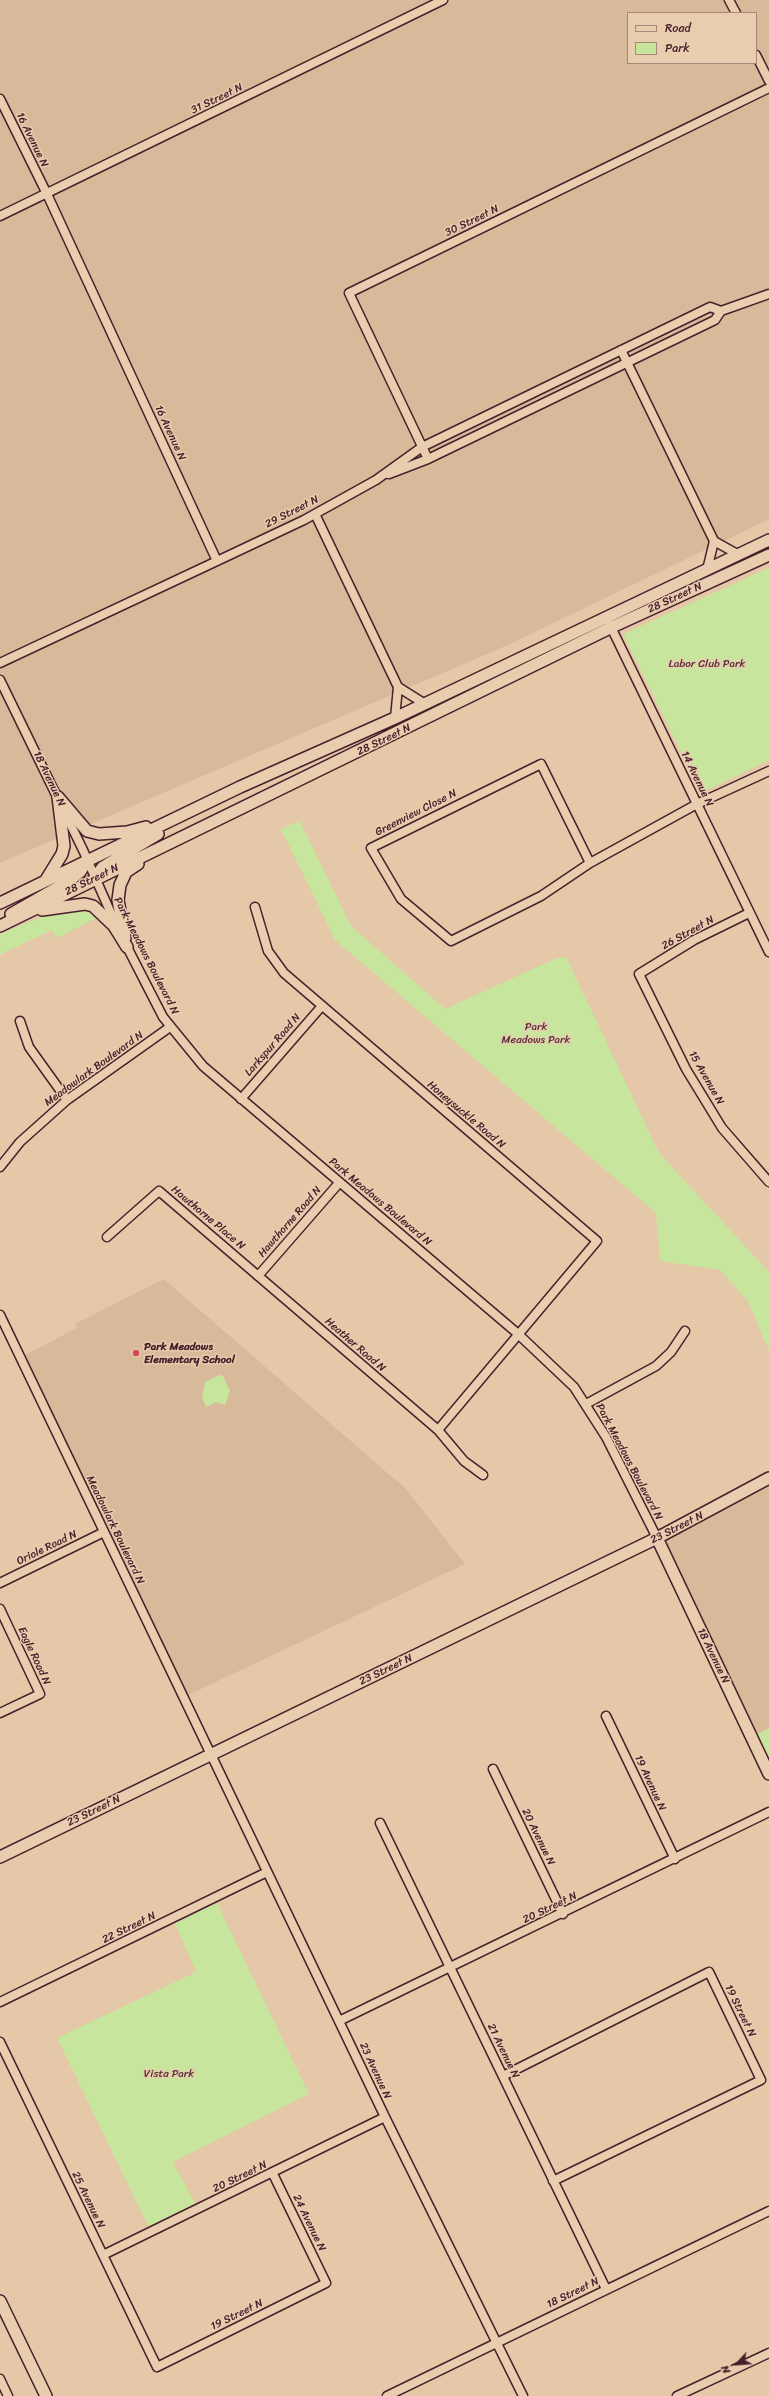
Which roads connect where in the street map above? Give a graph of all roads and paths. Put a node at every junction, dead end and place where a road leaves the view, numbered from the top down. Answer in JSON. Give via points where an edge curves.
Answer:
{"nodes":[{"id":1,"x":443,"y":0,"type":"edge"},
{"id":2,"x":729,"y":0,"type":"edge"},
{"id":3,"x":735,"y":12,"type":"edge"},
{"id":4,"x":757,"y":57,"type":"edge"},
{"id":5,"x":769,"y":81,"type":"edge"},
{"id":6,"x":769,"y":88,"type":"edge"},
{"id":7,"x":0,"y":99,"type":"edge"},
{"id":8,"x":47,"y":194,"type":"junction"},
{"id":9,"x":0,"y":216,"type":"edge"},
{"id":10,"x":769,"y":294,"type":"edge"},
{"id":11,"x":721,"y":311,"type":"junction"},
{"id":12,"x":621,"y":350,"type":"junction"},
{"id":13,"x":627,"y":363,"type":"junction"},
{"id":14,"x":422,"y":447,"type":"junction"},
{"id":15,"x":428,"y":459,"type":"junction"},
{"id":16,"x":376,"y":480,"type":"junction"},
{"id":17,"x":315,"y":514,"type":"junction"},
{"id":18,"x":769,"y":540,"type":"edge"},
{"id":19,"x":714,"y":541,"type":"junction"},
{"id":20,"x":739,"y":555,"type":"junction"},
{"id":21,"x":769,"y":555,"type":"edge"},
{"id":22,"x":217,"y":561,"type":"junction"},
{"id":23,"x":707,"y":570,"type":"junction"},
{"id":24,"x":605,"y":617,"type":"junction"},
{"id":25,"x":612,"y":627,"type":"junction"},
{"id":26,"x":0,"y":663,"type":"edge"},
{"id":27,"x":0,"y":680,"type":"edge"},
{"id":28,"x":398,"y":686,"type":"junction"},
{"id":29,"x":425,"y":704,"type":"junction"},
{"id":30,"x":395,"y":718,"type":"junction"},
{"id":31,"x":769,"y":771,"type":"edge"},
{"id":32,"x":240,"y":787,"type":"junction"},
{"id":33,"x":58,"y":798,"type":"junction"},
{"id":34,"x":697,"y":804,"type":"junction"},
{"id":35,"x":166,"y":822,"type":"junction"},
{"id":36,"x":161,"y":847,"type":"junction"},
{"id":37,"x":88,"y":861,"type":"junction"},
{"id":38,"x":590,"y":863,"type":"junction"},
{"id":39,"x":95,"y":879,"type":"junction"},
{"id":40,"x":45,"y":881,"type":"junction"},
{"id":41,"x":0,"y":903,"type":"edge"},
{"id":42,"x":255,"y":907,"type":"dead end"},
{"id":43,"x":26,"y":913,"type":"junction"},
{"id":44,"x":749,"y":914,"type":"junction"},
{"id":45,"x":0,"y":921,"type":"edge"},
{"id":46,"x":0,"y":926,"type":"edge"},
{"id":47,"x":127,"y":947,"type":"junction"},
{"id":48,"x":769,"y":952,"type":"edge"},
{"id":49,"x":639,"y":974,"type":"joint"},
{"id":50,"x":321,"y":1007,"type":"junction"},
{"id":51,"x":20,"y":1021,"type":"dead end"},
{"id":52,"x":170,"y":1027,"type":"junction"},
{"id":53,"x":241,"y":1098,"type":"junction"},
{"id":54,"x":67,"y":1100,"type":"junction"},
{"id":55,"x":0,"y":1166,"type":"edge"},
{"id":56,"x":769,"y":1182,"type":"edge"},
{"id":57,"x":339,"y":1183,"type":"junction"},
{"id":58,"x":107,"y":1237,"type":"dead end"},
{"id":59,"x":258,"y":1276,"type":"junction"},
{"id":60,"x":0,"y":1316,"type":"edge"},
{"id":61,"x":685,"y":1331,"type":"dead end"},
{"id":62,"x":517,"y":1333,"type":"junction"},
{"id":63,"x":586,"y":1404,"type":"junction"},
{"id":64,"x":438,"y":1430,"type":"junction"},
{"id":65,"x":483,"y":1475,"type":"dead end"},
{"id":66,"x":769,"y":1478,"type":"edge"},
{"id":67,"x":104,"y":1532,"type":"junction"},
{"id":68,"x":657,"y":1538,"type":"junction"},
{"id":69,"x":0,"y":1583,"type":"edge"},
{"id":70,"x":0,"y":1609,"type":"edge"},
{"id":71,"x":0,"y":1713,"type":"edge"},
{"id":72,"x":606,"y":1716,"type":"dead end"},
{"id":73,"x":211,"y":1754,"type":"junction"},
{"id":74,"x":492,"y":1769,"type":"dead end"},
{"id":75,"x":769,"y":1774,"type":"edge"},
{"id":76,"x":769,"y":1812,"type":"edge"},
{"id":77,"x":380,"y":1823,"type":"dead end"},
{"id":78,"x":0,"y":1857,"type":"edge"},
{"id":79,"x":675,"y":1859,"type":"junction"},
{"id":80,"x":267,"y":1872,"type":"junction"},
{"id":81,"x":563,"y":1914,"type":"junction"},
{"id":82,"x":451,"y":1968,"type":"junction"},
{"id":83,"x":0,"y":2002,"type":"edge"},
{"id":84,"x":339,"y":2022,"type":"junction"},
{"id":85,"x":0,"y":2042,"type":"edge"},
{"id":86,"x":503,"y":2076,"type":"junction"},
{"id":87,"x":385,"y":2118,"type":"junction"},
{"id":88,"x":273,"y":2174,"type":"junction"},
{"id":89,"x":553,"y":2181,"type":"junction"},
{"id":90,"x":769,"y":2211,"type":"edge"},
{"id":91,"x":103,"y":2255,"type":"junction"},
{"id":92,"x":326,"y":2283,"type":"joint"},
{"id":93,"x":606,"y":2289,"type":"junction"},
{"id":94,"x":0,"y":2301,"type":"edge"},
{"id":95,"x":497,"y":2343,"type":"junction"},
{"id":96,"x":769,"y":2353,"type":"edge"},
{"id":97,"x":157,"y":2367,"type":"joint"},
{"id":98,"x":0,"y":2379,"type":"edge"},
{"id":99,"x":8,"y":2396,"type":"edge"},
{"id":100,"x":46,"y":2396,"type":"edge"},
{"id":101,"x":387,"y":2396,"type":"edge"},
{"id":102,"x":523,"y":2396,"type":"edge"},
{"id":103,"x":677,"y":2396,"type":"edge"}],
"edges":[{"from":1,"to":8,"type":"street","name":"31 Street N"},
{"from":2,"to":3,"type":"street"},
{"from":4,"to":5,"type":"street"},
{"from":6,"to":14,"type":"street","name":"30 Street N","via":[[349,293]]},
{"from":7,"to":8,"type":"street","name":"16 Avenue N"},
{"from":8,"to":9,"type":"street","name":"31 Street N"},
{"from":8,"to":22,"type":"street","name":"16 Avenue N"},
{"from":10,"to":11,"type":"street"},
{"from":11,"to":12,"type":"street","via":[[710,307]]},
{"from":11,"to":13,"type":"street","via":[[715,320]]},
{"from":12,"to":13,"type":"street"},
{"from":12,"to":14,"type":"street"},
{"from":13,"to":15,"type":"street"},
{"from":13,"to":19,"type":"street"},
{"from":14,"to":15,"type":"street","name":"30 Street N"},
{"from":14,"to":16,"type":"street"},
{"from":15,"to":16,"type":"street"},
{"from":16,"to":17,"type":"street","name":"29 Street N"},
{"from":17,"to":22,"type":"street","name":"29 Street N"},
{"from":17,"to":28,"type":"street"},
{"from":18,"to":20,"type":"main road","name":"28 Street N"},
{"from":19,"to":20,"type":"street"},
{"from":19,"to":23,"type":"street"},
{"from":20,"to":23,"type":"main road","name":"28 Street N"},
{"from":21,"to":25,"type":"main road","name":"28 Street N"},
{"from":22,"to":26,"type":"street"},
{"from":23,"to":24,"type":"main road","name":"28 Street N"},
{"from":24,"to":25,"type":"street","name":"14 Avenue N"},
{"from":24,"to":29,"type":"main road","name":"28 Street N"},
{"from":25,"to":34,"type":"street","name":"14 Avenue N"},
{"from":25,"to":36,"type":"main road","name":"28 Street N"},
{"from":27,"to":33,"type":"street","name":"18 Avenue N"},
{"from":28,"to":29,"type":"street"},
{"from":28,"to":30,"type":"street"},
{"from":29,"to":30,"type":"main road","name":"28 Street N"},
{"from":30,"to":32,"type":"main road","name":"28 Street N"},
{"from":31,"to":34,"type":"street","name":"Greenview Close N"},
{"from":32,"to":35,"type":"main road","name":"28 Street N"},
{"from":32,"to":39,"type":"main road","via":[[214,806],[154,836],[103,866]]},
{"from":33,"to":35,"type":"main road","via":[[88,830],[99,834],[127,832]]},
{"from":33,"to":37,"type":"street","name":"18 Avenue N"},
{"from":33,"to":40,"type":"main road","via":[[64,846],[57,864]]},
{"from":34,"to":38,"type":"street","name":"Greenview Close N"},
{"from":34,"to":44,"type":"street","name":"14 Avenue N"},
{"from":35,"to":37,"type":"main road","name":"28 Street N"},
{"from":36,"to":39,"type":"main road","name":"28 Street N"},
{"from":36,"to":47,"type":"main road","via":[[126,872],[120,884],[118,900]]},
{"from":37,"to":39,"type":"street","name":"18 Avenue N"},
{"from":37,"to":40,"type":"main road","name":"28 Street N"},
{"from":37,"to":45,"type":"main road","via":[[69,881],[33,899]]},
{"from":38,"to":38,"type":"street","name":"Greenview Close N","via":[[540,897],[451,941],[401,899],[372,848],[541,764]]},
{"from":39,"to":43,"type":"main road","name":"28 Street N"},
{"from":39,"to":47,"type":"street","name":"Park Meadows Boulevard N"},
{"from":40,"to":41,"type":"main road","name":"28 Street N"},
{"from":42,"to":50,"type":"street","name":"Honeysuckle Road N","via":[[263,940],[275,963]]},
{"from":43,"to":46,"type":"main road","name":"28 Street N"},
{"from":43,"to":47,"type":"main road","via":[[61,906],[93,906],[114,926]]},
{"from":44,"to":48,"type":"street","name":"14 Avenue N"},
{"from":44,"to":49,"type":"street","name":"26 Street N","via":[[694,940]]},
{"from":47,"to":52,"type":"street","name":"Park Meadows Boulevard N","via":[[156,1006]]},
{"from":49,"to":56,"type":"street","name":"15 Avenue N","via":[[686,1069],[722,1128]]},
{"from":50,"to":53,"type":"street","name":"Larkspur Road N"},
{"from":50,"to":62,"type":"street","name":"Honeysuckle Road N","via":[[597,1241]]},
{"from":51,"to":54,"type":"street","via":[[29,1047]]},
{"from":52,"to":53,"type":"street","name":"Park Meadows Boulevard N","via":[[203,1066]]},
{"from":52,"to":54,"type":"street","name":"Meadowlark Boulevard N"},
{"from":53,"to":57,"type":"street","name":"Park Meadows Boulevard N"},
{"from":54,"to":55,"type":"street","name":"Meadowlark Boulevard N","via":[[20,1142]]},
{"from":57,"to":59,"type":"street","name":"Hawthorne Road N"},
{"from":57,"to":62,"type":"street","name":"Park Meadows Boulevard N"},
{"from":58,"to":59,"type":"street","name":"Hawthorne Place N","via":[[159,1191]]},
{"from":59,"to":64,"type":"street","name":"Heather Road N"},
{"from":60,"to":67,"type":"street","name":"Meadowlark Boulevard N"},
{"from":61,"to":63,"type":"street","via":[[671,1352],[656,1366]]},
{"from":62,"to":63,"type":"street","name":"Park Meadows Boulevard N","via":[[574,1388]]},
{"from":62,"to":64,"type":"street"},
{"from":63,"to":68,"type":"street","name":"Park Meadows Boulevard N"},
{"from":64,"to":65,"type":"street","name":"Heather Road N","via":[[464,1461]]},
{"from":66,"to":68,"type":"main road","name":"23 Street N"},
{"from":67,"to":69,"type":"street","name":"Oriole Road N"},
{"from":67,"to":73,"type":"street","name":"Meadowlark Boulevard N"},
{"from":68,"to":73,"type":"main road","name":"23 Street N"},
{"from":68,"to":75,"type":"main road","name":"18 Avenue N"},
{"from":70,"to":71,"type":"street","name":"Eagle Road N","via":[[40,1694]]},
{"from":72,"to":79,"type":"street","name":"19 Avenue N"},
{"from":73,"to":78,"type":"main road","name":"23 Street N"},
{"from":73,"to":80,"type":"street","name":"23 Avenue N"},
{"from":74,"to":81,"type":"street","name":"20 Avenue N"},
{"from":76,"to":79,"type":"street","name":"20 Street N"},
{"from":77,"to":82,"type":"street","name":"21 Avenue N"},
{"from":79,"to":81,"type":"street","name":"20 Street N"},
{"from":80,"to":83,"type":"street","name":"22 Street N"},
{"from":80,"to":84,"type":"street","name":"23 Avenue N"},
{"from":81,"to":82,"type":"street","name":"20 Street N"},
{"from":82,"to":84,"type":"street","name":"20 Street N"},
{"from":82,"to":86,"type":"street","name":"21 Avenue N"},
{"from":84,"to":87,"type":"street","name":"23 Avenue N"},
{"from":85,"to":91,"type":"street","name":"25 Avenue N"},
{"from":86,"to":89,"type":"street","name":"21 Avenue N"},
{"from":86,"to":89,"type":"street","name":"19 Street N","via":[[709,1972],[755,2067],[761,2080]]},
{"from":87,"to":88,"type":"street","name":"20 Street N"},
{"from":87,"to":95,"type":"street","name":"23 Avenue N"},
{"from":88,"to":91,"type":"street","name":"20 Street N"},
{"from":88,"to":92,"type":"street","name":"24 Avenue N"},
{"from":89,"to":93,"type":"street","name":"21 Avenue N"},
{"from":90,"to":93,"type":"street","name":"18 Street N"},
{"from":91,"to":97,"type":"street","name":"25 Avenue N"},
{"from":92,"to":97,"type":"street","name":"19 Street N"},
{"from":93,"to":95,"type":"street","name":"18 Street N"},
{"from":94,"to":100,"type":"main road"},
{"from":95,"to":101,"type":"street","name":"18 Street N"},
{"from":95,"to":102,"type":"street","name":"23 Avenue N"},
{"from":96,"to":103,"type":"street"},
{"from":98,"to":99,"type":"street"}]}
